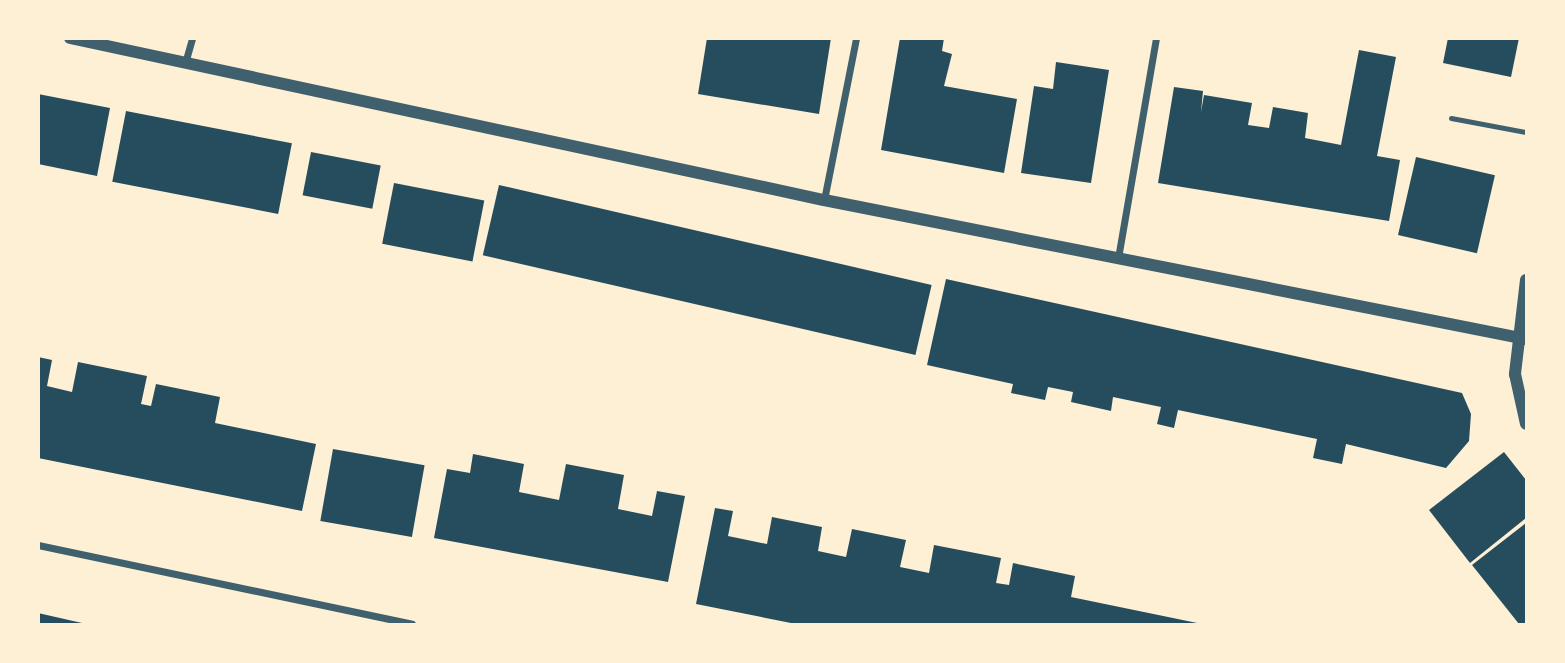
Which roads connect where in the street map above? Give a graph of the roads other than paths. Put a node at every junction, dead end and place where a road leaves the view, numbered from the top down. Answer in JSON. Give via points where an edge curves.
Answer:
{"nodes":[{"id":1,"x":70,"y":38,"type":"edge"},
{"id":2,"x":192,"y":38,"type":"edge"},
{"id":3,"x":856,"y":38,"type":"edge"},
{"id":4,"x":1156,"y":38,"type":"edge"},
{"id":5,"x":185,"y":63,"type":"junction"},
{"id":6,"x":1451,"y":118,"type":"dead end"},
{"id":7,"x":1527,"y":132,"type":"edge"},
{"id":8,"x":824,"y":200,"type":"junction"},
{"id":9,"x":1118,"y":258,"type":"junction"},
{"id":10,"x":1527,"y":280,"type":"edge"},
{"id":11,"x":1521,"y":338,"type":"edge"},
{"id":12,"x":1527,"y":424,"type":"edge"},
{"id":13,"x":38,"y":545,"type":"edge"},
{"id":14,"x":412,"y":625,"type":"edge"}],
"edges":[{"from":1,"to":5,"type":"street"},
{"from":2,"to":5,"type":"street"},
{"from":3,"to":8,"type":"street"},
{"from":4,"to":9,"type":"street"},
{"from":5,"to":8,"type":"street"},
{"from":6,"to":7,"type":"lane"},
{"from":8,"to":9,"type":"street"},
{"from":9,"to":11,"type":"street"},
{"from":10,"to":11,"type":"street"},
{"from":11,"to":12,"type":"street","via":[[1515,374]]},
{"from":13,"to":14,"type":"street"}]}
